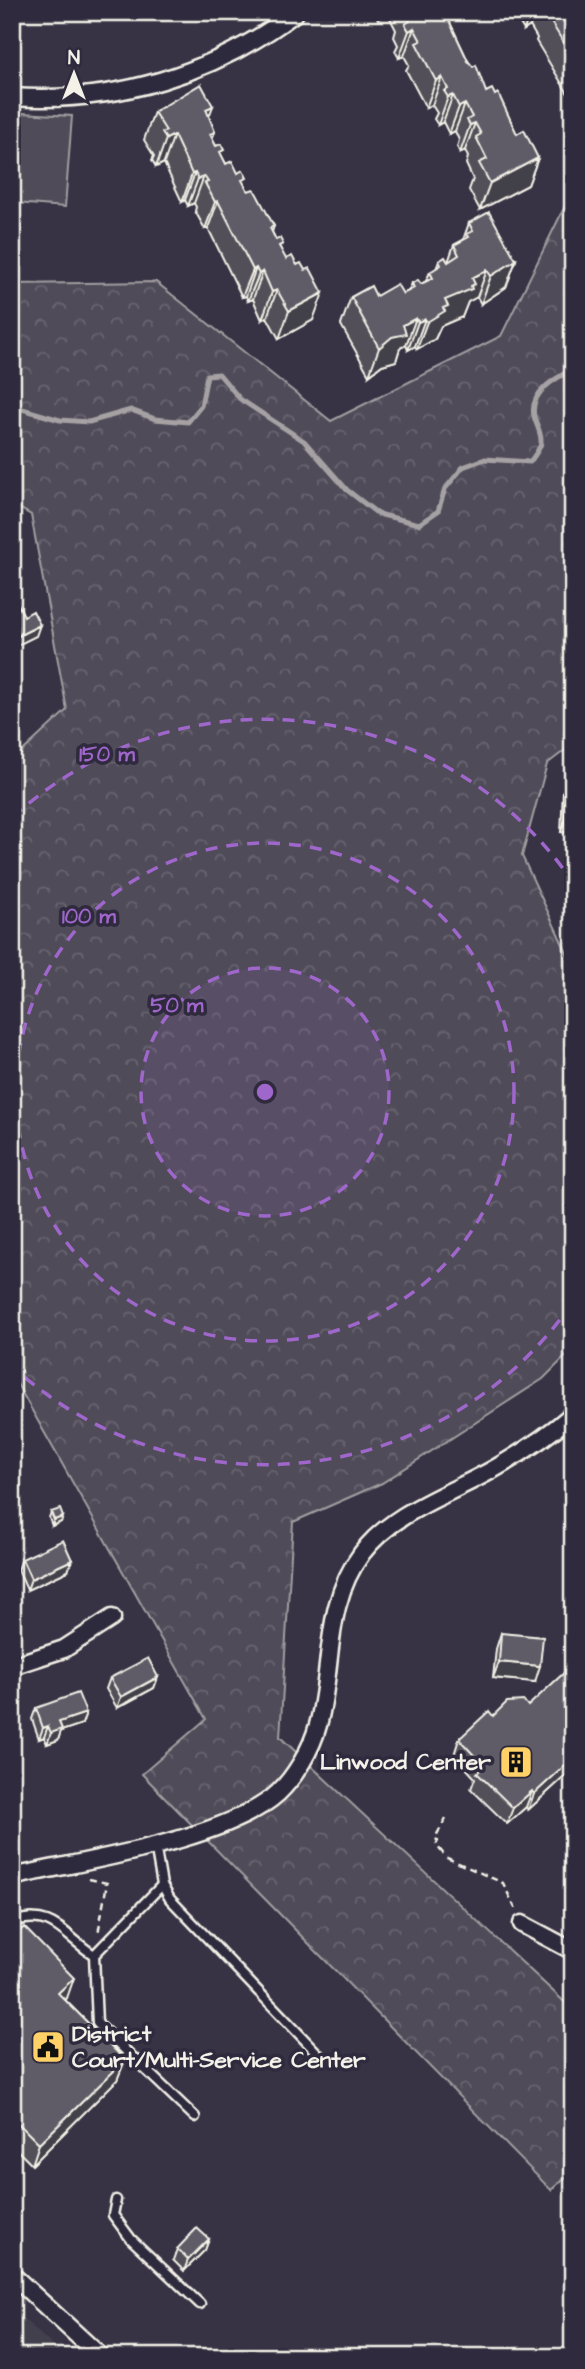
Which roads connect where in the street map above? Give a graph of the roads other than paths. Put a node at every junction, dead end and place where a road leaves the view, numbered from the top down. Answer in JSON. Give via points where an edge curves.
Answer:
{"nodes":[{"id":1,"x":296,"y":12,"type":"edge"},
{"id":2,"x":12,"y":97,"type":"edge"},
{"id":3,"x":573,"y":1414,"type":"edge"},
{"id":4,"x":112,"y":1618,"type":"dead end"},
{"id":5,"x":12,"y":1666,"type":"edge"},
{"id":6,"x":155,"y":1845,"type":"junction"},
{"id":7,"x":12,"y":1877,"type":"edge"},
{"id":8,"x":162,"y":1885,"type":"junction"},
{"id":9,"x":12,"y":1922,"type":"edge"},
{"id":10,"x":522,"y":1924,"type":"road end"},
{"id":11,"x":573,"y":1951,"type":"edge"},
{"id":12,"x":94,"y":1955,"type":"junction"},
{"id":13,"x":324,"y":2060,"type":"dead end"},
{"id":14,"x":195,"y":2117,"type":"dead end"},
{"id":15,"x":116,"y":2200,"type":"dead end"},
{"id":16,"x":12,"y":2275,"type":"edge"},
{"id":17,"x":200,"y":2304,"type":"dead end"},
{"id":18,"x":101,"y":2357,"type":"edge"}],
"edges":[{"from":1,"to":2,"type":"street","via":[[218,60],[143,87],[85,96]]},
{"from":3,"to":6,"type":"street","via":[[499,1466],[410,1513],[363,1551],[338,1599],[318,1726],[295,1772],[278,1793],[253,1811],[227,1824]]},
{"from":4,"to":5,"type":"street","via":[[64,1649]]},
{"from":6,"to":7,"type":"street"},
{"from":6,"to":8,"type":"lane"},
{"from":8,"to":12,"type":"lane"},
{"from":8,"to":13,"type":"lane","via":[[192,1924]]},
{"from":9,"to":12,"type":"lane","via":[[28,1917],[50,1920]]},
{"from":10,"to":11,"type":"street"},
{"from":12,"to":14,"type":"lane","via":[[97,2023]]},
{"from":15,"to":17,"type":"lane","via":[[113,2215],[131,2239]]},
{"from":16,"to":18,"type":"street"}]}
